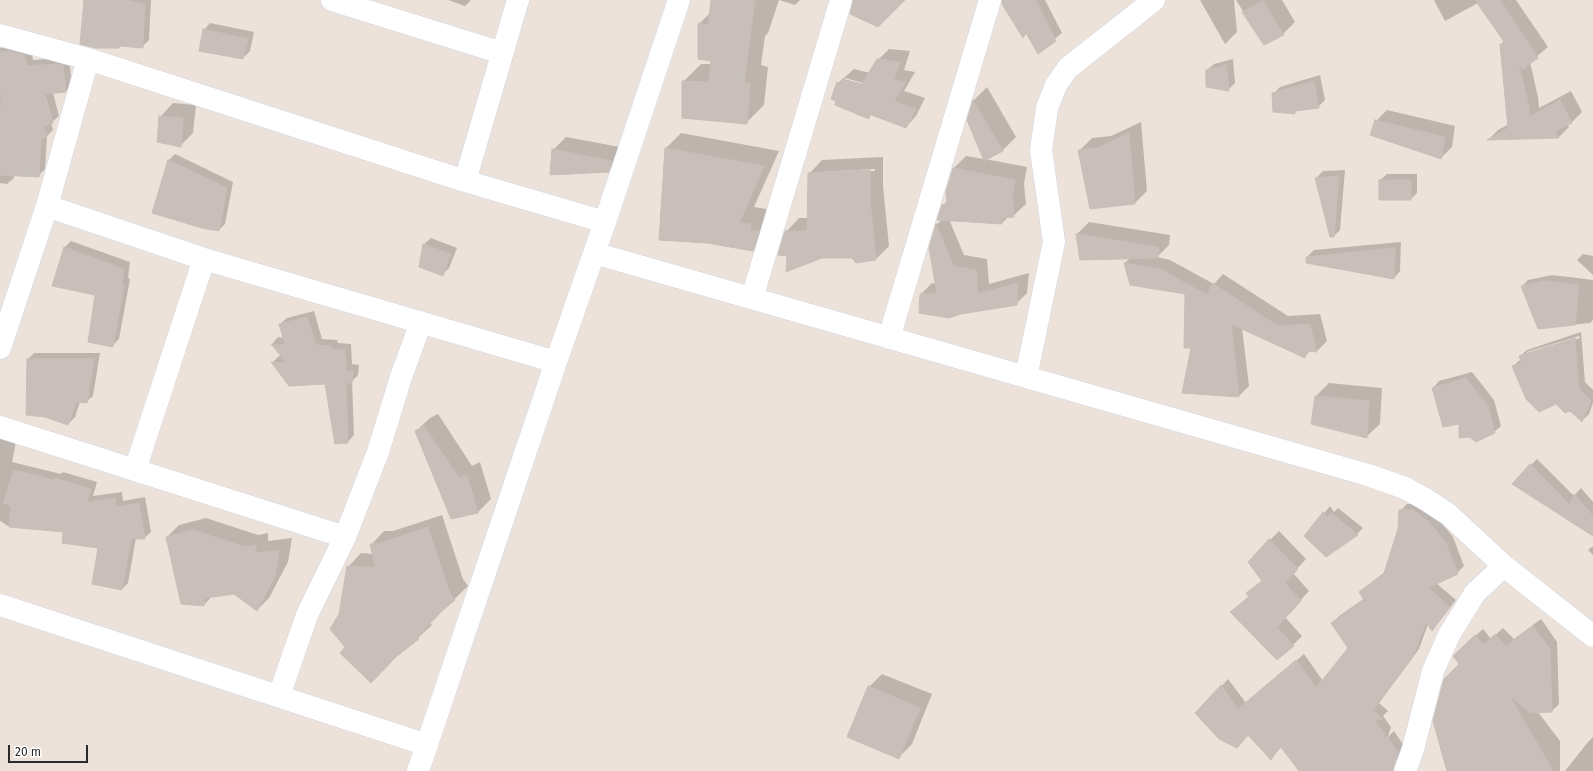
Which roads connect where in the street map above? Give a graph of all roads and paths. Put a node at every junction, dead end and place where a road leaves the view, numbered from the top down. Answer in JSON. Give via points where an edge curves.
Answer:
{"nodes":[{"id":1,"x":332,"y":0,"type":"edge"},
{"id":2,"x":518,"y":0,"type":"edge"},
{"id":3,"x":679,"y":0,"type":"edge"},
{"id":4,"x":841,"y":0,"type":"edge"},
{"id":5,"x":990,"y":0,"type":"edge"},
{"id":6,"x":1145,"y":2,"type":"edge"},
{"id":7,"x":0,"y":35,"type":"edge"},
{"id":8,"x":502,"y":53,"type":"junction"},
{"id":9,"x":88,"y":59,"type":"junction"},
{"id":10,"x":465,"y":181,"type":"junction"},
{"id":11,"x":47,"y":206,"type":"junction"},
{"id":12,"x":605,"y":222,"type":"junction"},
{"id":13,"x":594,"y":253,"type":"junction"},
{"id":14,"x":204,"y":259,"type":"junction"},
{"id":15,"x":752,"y":298,"type":"junction"},
{"id":16,"x":420,"y":322,"type":"junction"},
{"id":17,"x":889,"y":338,"type":"junction"},
{"id":18,"x":0,"y":348,"type":"edge"},
{"id":19,"x":556,"y":362,"type":"junction"},
{"id":20,"x":1026,"y":377,"type":"junction"},
{"id":21,"x":0,"y":427,"type":"edge"},
{"id":22,"x":135,"y":470,"type":"junction"},
{"id":23,"x":345,"y":537,"type":"junction"},
{"id":24,"x":1504,"y":566,"type":"junction"},
{"id":25,"x":0,"y":605,"type":"edge"},
{"id":26,"x":1593,"y":636,"type":"edge"},
{"id":27,"x":279,"y":696,"type":"junction"},
{"id":28,"x":427,"y":745,"type":"junction"},
{"id":29,"x":418,"y":771,"type":"edge"},
{"id":30,"x":1405,"y":771,"type":"edge"}],
"edges":[{"from":1,"to":8,"type":"street"},
{"from":2,"to":8,"type":"street"},
{"from":3,"to":12,"type":"street"},
{"from":4,"to":15,"type":"street"},
{"from":5,"to":17,"type":"street"},
{"from":6,"to":20,"type":"street","via":[[1068,68],[1056,85],[1047,108],[1041,150],[1054,242]]},
{"from":7,"to":9,"type":"street"},
{"from":8,"to":10,"type":"street"},
{"from":9,"to":10,"type":"street"},
{"from":9,"to":11,"type":"street"},
{"from":10,"to":12,"type":"street"},
{"from":11,"to":14,"type":"street"},
{"from":11,"to":18,"type":"street"},
{"from":12,"to":13,"type":"street"},
{"from":13,"to":15,"type":"street"},
{"from":13,"to":19,"type":"street"},
{"from":14,"to":16,"type":"street"},
{"from":14,"to":22,"type":"street"},
{"from":15,"to":17,"type":"street"},
{"from":16,"to":19,"type":"street"},
{"from":16,"to":23,"type":"street","via":[[378,452]]},
{"from":17,"to":20,"type":"street"},
{"from":19,"to":28,"type":"street"},
{"from":20,"to":24,"type":"street","via":[[1368,475],[1405,488],[1448,514]]},
{"from":21,"to":22,"type":"street"},
{"from":22,"to":23,"type":"street"},
{"from":23,"to":27,"type":"street","via":[[307,615]]},
{"from":24,"to":26,"type":"street"},
{"from":24,"to":30,"type":"street","via":[[1475,593],[1449,635],[1433,671]]},
{"from":25,"to":27,"type":"street"},
{"from":27,"to":28,"type":"street"},
{"from":28,"to":29,"type":"street"}]}
